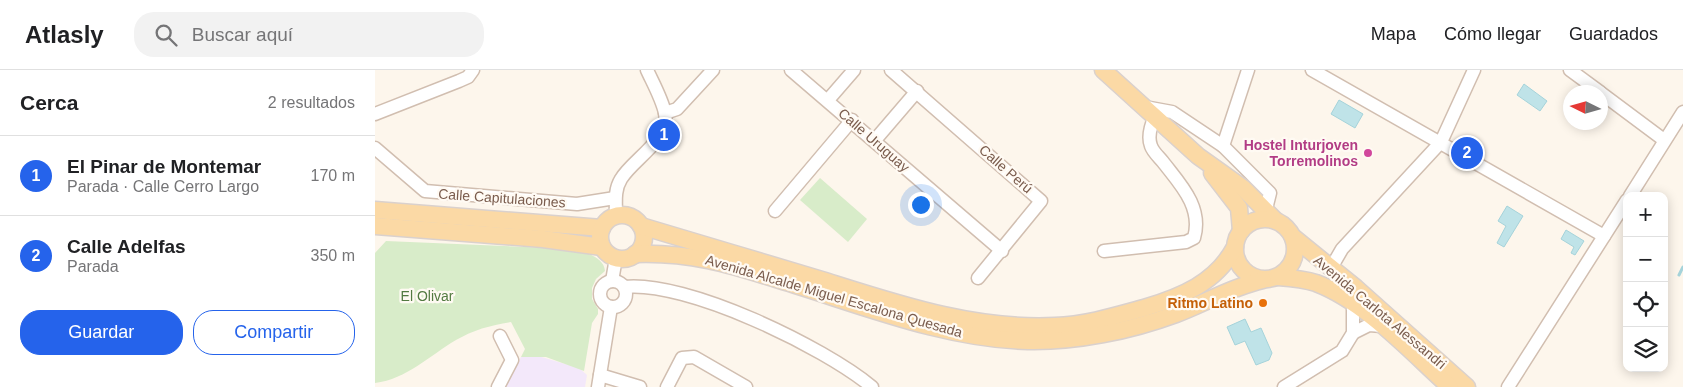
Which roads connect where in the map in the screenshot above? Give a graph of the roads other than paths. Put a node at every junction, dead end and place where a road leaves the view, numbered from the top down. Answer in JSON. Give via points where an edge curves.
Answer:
{"nodes":[{"id":1,"x":473,"y":70,"type":"edge"},
{"id":2,"x":647,"y":70,"type":"edge"},
{"id":3,"x":713,"y":70,"type":"edge"},
{"id":4,"x":791,"y":70,"type":"edge"},
{"id":5,"x":854,"y":70,"type":"edge"},
{"id":6,"x":891,"y":70,"type":"edge"},
{"id":7,"x":1103,"y":70,"type":"edge"},
{"id":8,"x":1248,"y":70,"type":"edge"},
{"id":9,"x":1312,"y":70,"type":"edge"},
{"id":10,"x":1474,"y":70,"type":"edge"},
{"id":11,"x":1570,"y":70,"type":"edge"},
{"id":12,"x":1590,"y":85,"type":"edge"},
{"id":13,"x":917,"y":91,"type":"junction"},
{"id":14,"x":1608,"y":99,"type":"edge"},
{"id":15,"x":828,"y":100,"type":"junction"},
{"id":16,"x":1150,"y":112,"type":"junction"},
{"id":17,"x":1683,"y":112,"type":"edge"},
{"id":18,"x":665,"y":113,"type":"junction"},
{"id":19,"x":375,"y":114,"type":"edge"},
{"id":20,"x":852,"y":120,"type":"junction"},
{"id":21,"x":875,"y":140,"type":"junction"},
{"id":22,"x":1664,"y":140,"type":"junction"},
{"id":23,"x":1441,"y":142,"type":"junction"},
{"id":24,"x":1223,"y":146,"type":"junction"},
{"id":25,"x":375,"y":148,"type":"edge"},
{"id":26,"x":1198,"y":156,"type":"junction"},
{"id":27,"x":1632,"y":192,"type":"edge"},
{"id":28,"x":615,"y":198,"type":"junction"},
{"id":29,"x":1623,"y":207,"type":"edge"},
{"id":30,"x":375,"y":210,"type":"edge"},
{"id":31,"x":775,"y":211,"type":"dead end"},
{"id":32,"x":1271,"y":215,"type":"junction"},
{"id":33,"x":616,"y":216,"type":"junction"},
{"id":34,"x":375,"y":226,"type":"edge"},
{"id":35,"x":641,"y":226,"type":"junction"},
{"id":36,"x":602,"y":228,"type":"junction"},
{"id":37,"x":1241,"y":231,"type":"junction"},
{"id":38,"x":1605,"y":236,"type":"junction"},
{"id":39,"x":1293,"y":237,"type":"junction"},
{"id":40,"x":602,"y":246,"type":"junction"},
{"id":41,"x":1235,"y":247,"type":"junction"},
{"id":42,"x":1002,"y":250,"type":"junction"},
{"id":43,"x":1103,"y":251,"type":"dead end"},
{"id":44,"x":635,"y":254,"type":"junction"},
{"id":45,"x":617,"y":258,"type":"junction"},
{"id":46,"x":1331,"y":268,"type":"junction"},
{"id":47,"x":978,"y":278,"type":"dead end"},
{"id":48,"x":1271,"y":278,"type":"junction"},
{"id":49,"x":618,"y":284,"type":"junction"},
{"id":50,"x":1353,"y":304,"type":"junction"},
{"id":51,"x":611,"y":307,"type":"junction"},
{"id":52,"x":1382,"y":326,"type":"junction"},
{"id":53,"x":1353,"y":333,"type":"junction"},
{"id":54,"x":500,"y":336,"type":"dead end"},
{"id":55,"x":599,"y":381,"type":"edge"},
{"id":56,"x":497,"y":387,"type":"edge"},
{"id":57,"x":640,"y":387,"type":"edge"},
{"id":58,"x":667,"y":387,"type":"edge"},
{"id":59,"x":746,"y":387,"type":"edge"},
{"id":60,"x":872,"y":387,"type":"edge"},
{"id":61,"x":1284,"y":387,"type":"edge"},
{"id":62,"x":1450,"y":387,"type":"edge"},
{"id":63,"x":1467,"y":387,"type":"edge"},
{"id":64,"x":1508,"y":387,"type":"edge"}],
"edges":[{"from":1,"to":19,"type":"street","via":[[468,77]]},
{"from":2,"to":18,"type":"street"},
{"from":3,"to":18,"type":"street","via":[[677,109]]},
{"from":4,"to":15,"type":"street","name":"Calle Uruguay"},
{"from":5,"to":15,"type":"street"},
{"from":6,"to":13,"type":"street","name":"Calle Perú"},
{"from":7,"to":16,"type":"main road"},
{"from":8,"to":24,"type":"street"},
{"from":9,"to":23,"type":"street"},
{"from":10,"to":23,"type":"street"},
{"from":11,"to":12,"type":"street"},
{"from":13,"to":21,"type":"street"},
{"from":13,"to":42,"type":"street","name":"Calle Perú","via":[[1041,201]]},
{"from":14,"to":22,"type":"street"},
{"from":15,"to":20,"type":"street","name":"Calle Uruguay"},
{"from":16,"to":24,"type":"street","via":[[1171,112]]},
{"from":16,"to":26,"type":"main road"},
{"from":16,"to":43,"type":"street","via":[[1151,146],[1194,207],[1197,228],[1194,238],[1186,242]]},
{"from":17,"to":22,"type":"street"},
{"from":18,"to":28,"type":"street","via":[[664,127],[621,178]]},
{"from":20,"to":21,"type":"street","name":"Calle Uruguay"},
{"from":20,"to":31,"type":"street"},
{"from":21,"to":42,"type":"street","name":"Calle Uruguay"},
{"from":22,"to":27,"type":"street"},
{"from":23,"to":38,"type":"street"},
{"from":23,"to":46,"type":"street","via":[[1342,249]]},
{"from":24,"to":32,"type":"street","via":[[1270,193]]},
{"from":25,"to":28,"type":"street","name":"Calle Capitulaciones","via":[[425,191],[577,204]]},
{"from":26,"to":32,"type":"main road","via":[[1243,188]]},
{"from":26,"to":37,"type":"main road","via":[[1239,208]]},
{"from":28,"to":33,"type":"street"},
{"from":29,"to":38,"type":"street"},
{"from":30,"to":36,"type":"main road"},
{"from":32,"to":37,"type":"main road"},
{"from":32,"to":39,"type":"main road"},
{"from":33,"to":35,"type":"main road","via":[[630,217]]},
{"from":33,"to":36,"type":"main road"},
{"from":34,"to":40,"type":"main road","via":[[543,238]]},
{"from":35,"to":41,"type":"main road","name":"Avenida Alcalde Miguel Escalona Quesada","via":[[929,313],[1029,326],[1082,323],[1170,300],[1215,275]]},
{"from":35,"to":44,"type":"main road","via":[[642,246]]},
{"from":36,"to":40,"type":"main road"},
{"from":37,"to":41,"type":"main road"},
{"from":38,"to":64,"type":"street"},
{"from":39,"to":46,"type":"main road","name":"Avenida Carlota Alessandri"},
{"from":39,"to":48,"type":"main road","via":[[1295,255],[1286,271]]},
{"from":40,"to":45,"type":"main road"},
{"from":41,"to":48,"type":"main road","via":[[1236,256],[1246,273]]},
{"from":42,"to":47,"type":"street","name":"Calle Perú"},
{"from":44,"to":45,"type":"main road"},
{"from":44,"to":48,"type":"main road","name":"Avenida Alcalde Miguel Escalona Quesada","via":[[663,253],[715,260],[925,324],[981,337],[1027,341],[1133,327]]},
{"from":45,"to":49,"type":"street"},
{"from":46,"to":63,"type":"main road","name":"Avenida Carlota Alessandri"},
{"from":48,"to":50,"type":"main road","name":"Avenida Carlota Alessandri","via":[[1317,283]]},
{"from":49,"to":51,"type":"street","via":[[624,299],[618,306]]},
{"from":49,"to":51,"type":"street","via":[[604,284],[600,292],[603,302]]},
{"from":49,"to":60,"type":"street","via":[[667,290],[746,315],[825,355]]},
{"from":50,"to":52,"type":"main road","name":"Avenida Carlota Alessandri"},
{"from":50,"to":53,"type":"street"},
{"from":51,"to":55,"type":"street"},
{"from":52,"to":53,"type":"street","via":[[1369,325]]},
{"from":52,"to":62,"type":"main road","name":"Avenida Carlota Alessandri"},
{"from":53,"to":61,"type":"street","via":[[1342,352]]},
{"from":54,"to":56,"type":"street","via":[[512,360]]},
{"from":55,"to":57,"type":"street"},
{"from":58,"to":59,"type":"street","via":[[682,358],[694,357]]}]}
